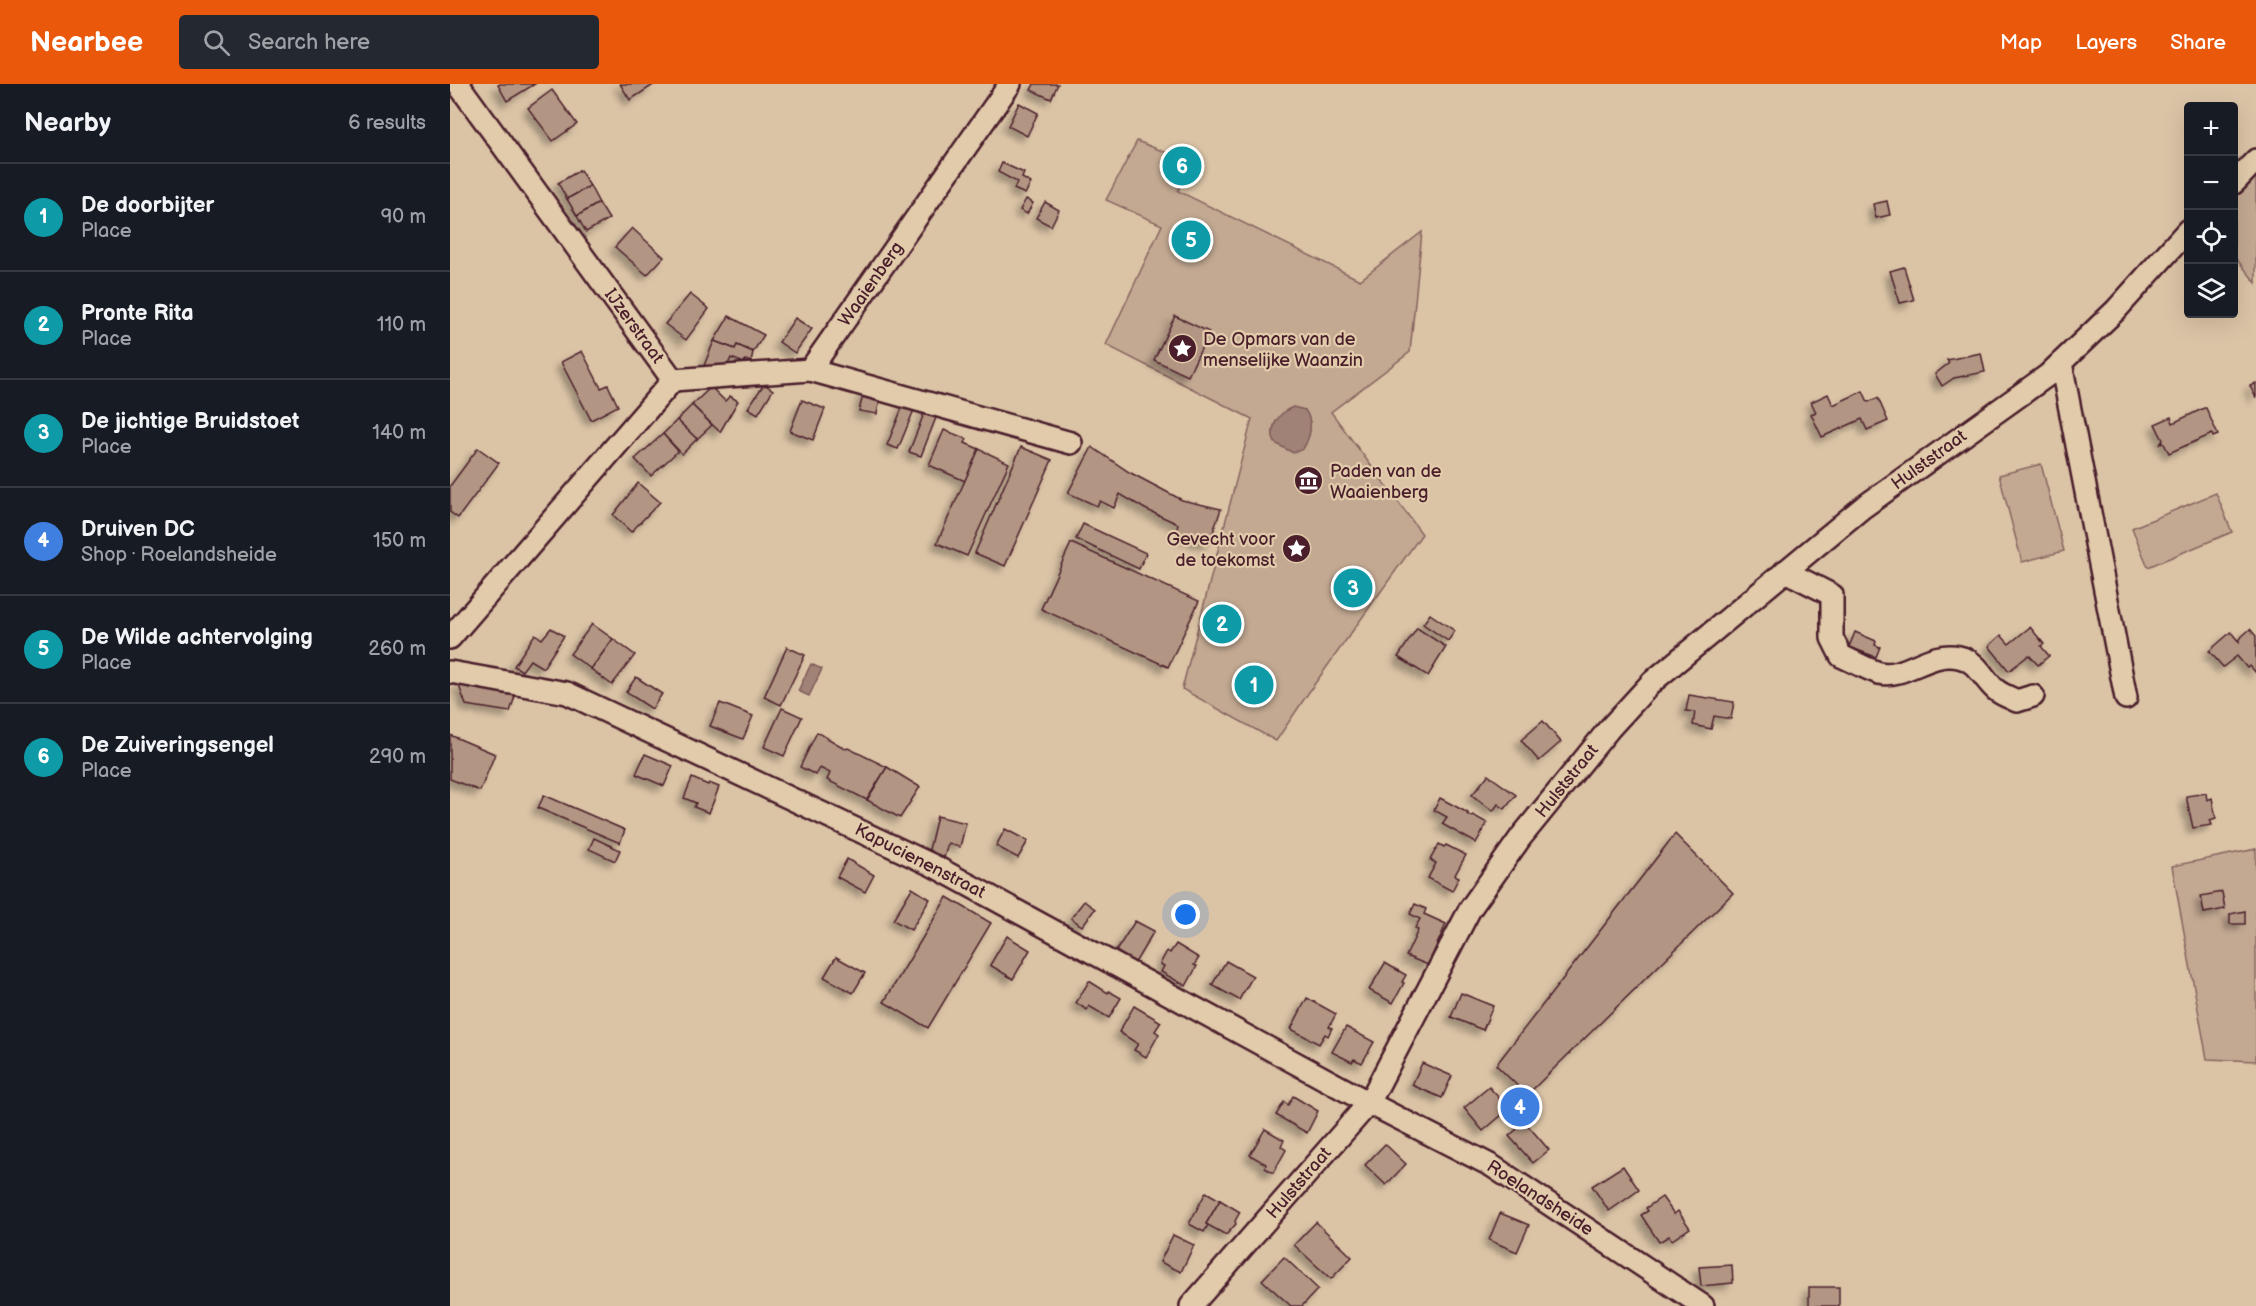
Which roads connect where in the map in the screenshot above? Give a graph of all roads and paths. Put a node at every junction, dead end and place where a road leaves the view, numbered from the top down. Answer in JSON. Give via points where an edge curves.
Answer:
{"nodes":[{"id":1,"x":458,"y":84,"type":"edge"},
{"id":2,"x":1010,"y":84,"type":"edge"},
{"id":3,"x":2256,"y":159,"type":"edge"},
{"id":4,"x":2238,"y":179,"type":"edge"},
{"id":5,"x":2184,"y":234,"type":"edge"},
{"id":6,"x":2061,"y":363,"type":"junction"},
{"id":7,"x":810,"y":370,"type":"junction"},
{"id":8,"x":673,"y":380,"type":"junction"},
{"id":9,"x":1071,"y":443,"type":"dead end"},
{"id":10,"x":1785,"y":571,"type":"junction"},
{"id":11,"x":450,"y":638,"type":"edge"},
{"id":12,"x":450,"y":672,"type":"edge"},
{"id":13,"x":2033,"y":696,"type":"dead end"},
{"id":14,"x":2126,"y":698,"type":"dead end"},
{"id":15,"x":1369,"y":1103,"type":"junction"},
{"id":16,"x":1191,"y":1306,"type":"edge"},
{"id":17,"x":1703,"y":1306,"type":"edge"}],
"edges":[{"from":1,"to":8,"type":"street","name":"IJzerstraat"},
{"from":2,"to":7,"type":"street","name":"Waaienberg"},
{"from":3,"to":4,"type":"street"},
{"from":5,"to":6,"type":"street","name":"Hulststraat","via":[[2116,310]]},
{"from":6,"to":10,"type":"street","name":"Hulststraat","via":[[1862,508]]},
{"from":6,"to":14,"type":"street"},
{"from":7,"to":8,"type":"street"},
{"from":7,"to":9,"type":"street"},
{"from":8,"to":11,"type":"street","name":"IJzerstraat"},
{"from":10,"to":13,"type":"street","via":[[1832,595],[1832,639],[1841,656],[1880,673],[1946,655],[1961,657],[1972,661],[1997,691],[2017,701]]},
{"from":10,"to":15,"type":"street","name":"Hulststraat","via":[[1652,682],[1521,837],[1470,909]]},
{"from":12,"to":15,"type":"street","name":"Kapucienenstraat","via":[[567,693],[934,866]]},
{"from":15,"to":16,"type":"street","name":"Hulststraat"},
{"from":15,"to":17,"type":"street","name":"Roelandsheide","via":[[1492,1166]]}]}
